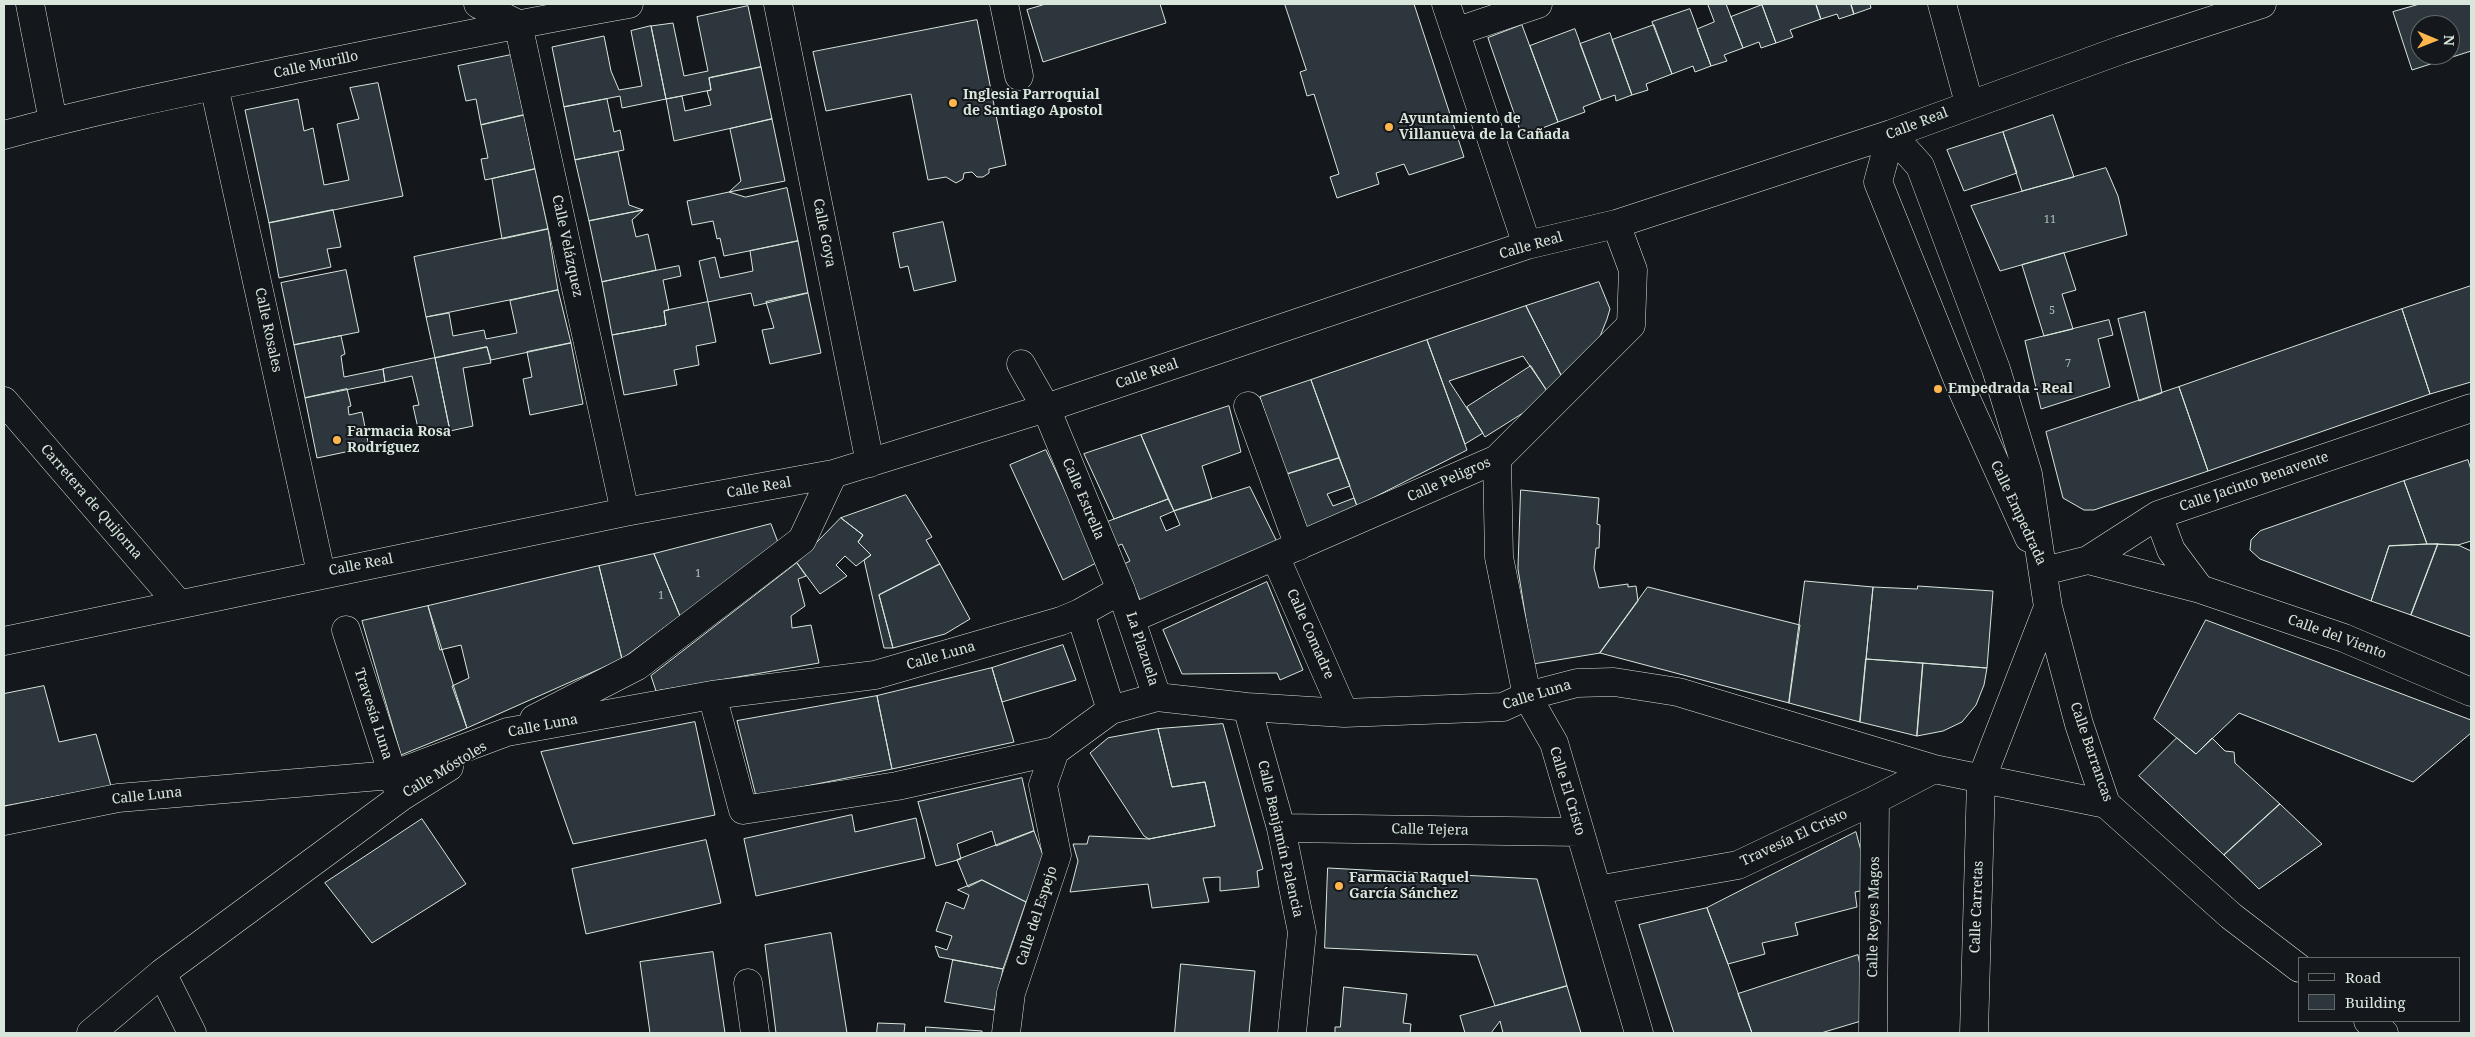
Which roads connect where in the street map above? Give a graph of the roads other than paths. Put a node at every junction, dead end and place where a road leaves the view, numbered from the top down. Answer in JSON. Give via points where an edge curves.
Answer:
{"nodes":[{"id":1,"x":30,"y":4,"type":"edge"},
{"id":2,"x":478,"y":4,"type":"edge"},
{"id":3,"x":629,"y":4,"type":"edge"},
{"id":4,"x":778,"y":4,"type":"edge"},
{"id":5,"x":1004,"y":4,"type":"edge"},
{"id":6,"x":1446,"y":4,"type":"edge"},
{"id":7,"x":1538,"y":4,"type":"edge"},
{"id":8,"x":1942,"y":4,"type":"edge"},
{"id":9,"x":2262,"y":4,"type":"edge"},
{"id":10,"x":518,"y":24,"type":"junction"},
{"id":11,"x":1456,"y":32,"type":"junction"},
{"id":12,"x":1019,"y":76,"type":"dead end"},
{"id":13,"x":214,"y":86,"type":"junction"},
{"id":14,"x":1969,"y":104,"type":"junction"},
{"id":15,"x":53,"y":121,"type":"junction"},
{"id":16,"x":1891,"y":134,"type":"junction"},
{"id":17,"x":4,"y":135,"type":"edge"},
{"id":18,"x":1616,"y":224,"type":"junction"},
{"id":19,"x":1527,"y":245,"type":"junction"},
{"id":20,"x":1021,"y":364,"type":"dead end"},
{"id":21,"x":4,"y":401,"type":"edge"},
{"id":22,"x":1248,"y":406,"type":"dead end"},
{"id":23,"x":1046,"y":408,"type":"junction"},
{"id":24,"x":2471,"y":408,"type":"edge"},
{"id":25,"x":1498,"y":459,"type":"junction"},
{"id":26,"x":870,"y":463,"type":"junction"},
{"id":27,"x":833,"y":474,"type":"junction"},
{"id":28,"x":625,"y":512,"type":"junction"},
{"id":29,"x":2158,"y":516,"type":"junction"},
{"id":30,"x":1287,"y":551,"type":"junction"},
{"id":31,"x":2088,"y":560,"type":"junction"},
{"id":32,"x":2044,"y":571,"type":"junction"},
{"id":33,"x":321,"y":573,"type":"junction"},
{"id":34,"x":2200,"y":589,"type":"junction"},
{"id":35,"x":1121,"y":590,"type":"junction"},
{"id":36,"x":178,"y":603,"type":"junction"},
{"id":37,"x":2048,"y":607,"type":"junction"},
{"id":38,"x":1080,"y":613,"type":"junction"},
{"id":39,"x":1132,"y":618,"type":"junction"},
{"id":40,"x":346,"y":630,"type":"dead end"},
{"id":41,"x":4,"y":641,"type":"edge"},
{"id":42,"x":2471,"y":692,"type":"edge"},
{"id":43,"x":712,"y":695,"type":"junction"},
{"id":44,"x":1157,"y":696,"type":"junction"},
{"id":45,"x":1527,"y":696,"type":"junction"},
{"id":46,"x":1247,"y":707,"type":"junction"},
{"id":47,"x":1111,"y":710,"type":"junction"},
{"id":48,"x":1344,"y":713,"type":"junction"},
{"id":49,"x":507,"y":732,"type":"junction"},
{"id":50,"x":1055,"y":751,"type":"junction"},
{"id":51,"x":1934,"y":769,"type":"junction"},
{"id":52,"x":1981,"y":780,"type":"junction"},
{"id":53,"x":397,"y":786,"type":"junction"},
{"id":54,"x":1875,"y":800,"type":"junction"},
{"id":55,"x":2106,"y":804,"type":"junction"},
{"id":56,"x":4,"y":821,"type":"edge"},
{"id":57,"x":1281,"y":828,"type":"junction"},
{"id":58,"x":1580,"y":832,"type":"junction"},
{"id":59,"x":1597,"y":890,"type":"junction"},
{"id":60,"x":2298,"y":967,"type":"edge"},
{"id":61,"x":162,"y":973,"type":"junction"},
{"id":62,"x":748,"y":982,"type":"dead end"},
{"id":63,"x":2369,"y":1022,"type":"edge"},
{"id":64,"x":91,"y":1033,"type":"edge"},
{"id":65,"x":192,"y":1033,"type":"edge"},
{"id":66,"x":755,"y":1033,"type":"edge"},
{"id":67,"x":1006,"y":1033,"type":"edge"},
{"id":68,"x":1292,"y":1033,"type":"edge"},
{"id":69,"x":1639,"y":1033,"type":"edge"},
{"id":70,"x":1873,"y":1033,"type":"edge"},
{"id":71,"x":1974,"y":1033,"type":"edge"},
{"id":72,"x":2384,"y":1033,"type":"edge"}],
"edges":[{"from":1,"to":15,"type":"street"},
{"from":2,"to":10,"type":"street"},
{"from":3,"to":10,"type":"street","name":"Calle Murillo"},
{"from":4,"to":26,"type":"street","name":"Calle Goya"},
{"from":5,"to":12,"type":"street"},
{"from":6,"to":11,"type":"street"},
{"from":7,"to":11,"type":"street"},
{"from":8,"to":14,"type":"street"},
{"from":9,"to":14,"type":"street","name":"Calle Real"},
{"from":10,"to":13,"type":"street","name":"Calle Murillo"},
{"from":10,"to":28,"type":"street","name":"Calle Velázquez"},
{"from":11,"to":19,"type":"street"},
{"from":13,"to":15,"type":"street","name":"Calle Murillo"},
{"from":13,"to":33,"type":"street","name":"Calle Rosales"},
{"from":14,"to":16,"type":"street","name":"Calle Real"},
{"from":15,"to":17,"type":"street","name":"Calle Murillo"},
{"from":16,"to":18,"type":"street","name":"Calle Real"},
{"from":16,"to":32,"type":"street","name":"Calle Empedrada","via":[[1920,166],[1990,352],[2028,474]]},
{"from":16,"to":32,"type":"street","name":"Calle Empedrada","via":[[1878,182],[1959,383]]},
{"from":18,"to":19,"type":"street","name":"Calle Real"},
{"from":18,"to":25,"type":"street","name":"Calle Peligros","via":[[1633,270],[1631,325]]},
{"from":19,"to":23,"type":"street","name":"Calle Real"},
{"from":20,"to":23,"type":"street","name":"Calle Estrella"},
{"from":21,"to":36,"type":"street","name":"Carretera de Quijorna"},
{"from":22,"to":30,"type":"street","name":"Calle Comadre"},
{"from":23,"to":26,"type":"street","name":"Calle Real"},
{"from":23,"to":35,"type":"street","name":"Calle Estrella"},
{"from":24,"to":29,"type":"street","name":"Calle Jacinto Benavente"},
{"from":25,"to":30,"type":"street","name":"Calle Peligros"},
{"from":25,"to":45,"type":"street","name":"Calle El Cristo","via":[[1499,556]]},
{"from":26,"to":27,"type":"street","name":"Calle Real"},
{"from":27,"to":28,"type":"street","name":"Calle Real"},
{"from":27,"to":49,"type":"street","via":[[802,540],[637,666]]},
{"from":28,"to":33,"type":"street","name":"Calle Real"},
{"from":29,"to":31,"type":"street","name":"Calle Jacinto Benavente"},
{"from":29,"to":34,"type":"street","via":[[2171,550]]},
{"from":30,"to":39,"type":"street","name":"Calle Peligros"},
{"from":30,"to":48,"type":"street","name":"Calle Comadre"},
{"from":31,"to":32,"type":"street","name":"Calle Jacinto Benavente"},
{"from":31,"to":34,"type":"street","name":"Calle del Viento"},
{"from":32,"to":37,"type":"street","name":"Calle Barrancas"},
{"from":33,"to":36,"type":"street","name":"Calle Real"},
{"from":34,"to":42,"type":"street","name":"Calle del Viento","via":[[2344,638]]},
{"from":35,"to":38,"type":"street"},
{"from":35,"to":39,"type":"street","name":"La Plazuela"},
{"from":36,"to":41,"type":"street","name":"Calle Real"},
{"from":37,"to":52,"type":"street"},
{"from":37,"to":55,"type":"street","name":"Calle Barrancas","via":[[2079,724]]},
{"from":38,"to":43,"type":"street","name":"Calle Luna","via":[[875,675]]},
{"from":38,"to":47,"type":"street"},
{"from":39,"to":44,"type":"street","name":"La Plazuela"},
{"from":40,"to":53,"type":"street","name":"Travesía Luna"},
{"from":43,"to":49,"type":"street","name":"Calle Luna"},
{"from":43,"to":50,"type":"street","via":[[743,810],[897,786]]},
{"from":44,"to":46,"type":"street","name":"Calle Luna"},
{"from":44,"to":47,"type":"street","name":"La Plazuela"},
{"from":45,"to":48,"type":"street","name":"Calle Luna","via":[[1503,707]]},
{"from":45,"to":51,"type":"street","name":"Calle Luna","via":[[1577,683],[1604,682],[1678,692]]},
{"from":45,"to":58,"type":"street","name":"Calle El Cristo","via":[[1554,743]]},
{"from":46,"to":48,"type":"street","name":"Calle Luna"},
{"from":46,"to":57,"type":"street","name":"Calle Benjamín Palencia"},
{"from":47,"to":50,"type":"street"},
{"from":49,"to":53,"type":"street","name":"Calle Luna"},
{"from":50,"to":67,"type":"street","name":"Calle del Espejo","via":[[1043,785],[1057,856],[1011,993]]},
{"from":51,"to":52,"type":"street"},
{"from":51,"to":54,"type":"street","name":"Travesía El Cristo"},
{"from":52,"to":55,"type":"street"},
{"from":52,"to":71,"type":"street","name":"Calle Carretas"},
{"from":53,"to":56,"type":"street","name":"Calle Luna","via":[[118,798]]},
{"from":53,"to":61,"type":"street","name":"Calle Móstoles"},
{"from":54,"to":59,"type":"street","name":"Travesía El Cristo","via":[[1738,865]]},
{"from":54,"to":70,"type":"street","name":"Calle Reyes Magos"},
{"from":55,"to":60,"type":"street","name":"Calle Barrancas","via":[[2231,916]]},
{"from":57,"to":58,"type":"street","name":"Calle Tejera"},
{"from":57,"to":68,"type":"street","name":"Calle Benjamín Palencia","via":[[1302,932]]},
{"from":58,"to":59,"type":"street","name":"Calle El Cristo"},
{"from":59,"to":69,"type":"street","name":"Calle El Cristo"},
{"from":61,"to":64,"type":"street","name":"Calle Móstoles"},
{"from":61,"to":65,"type":"street"},
{"from":62,"to":66,"type":"street"},
{"from":63,"to":72,"type":"street"}]}
